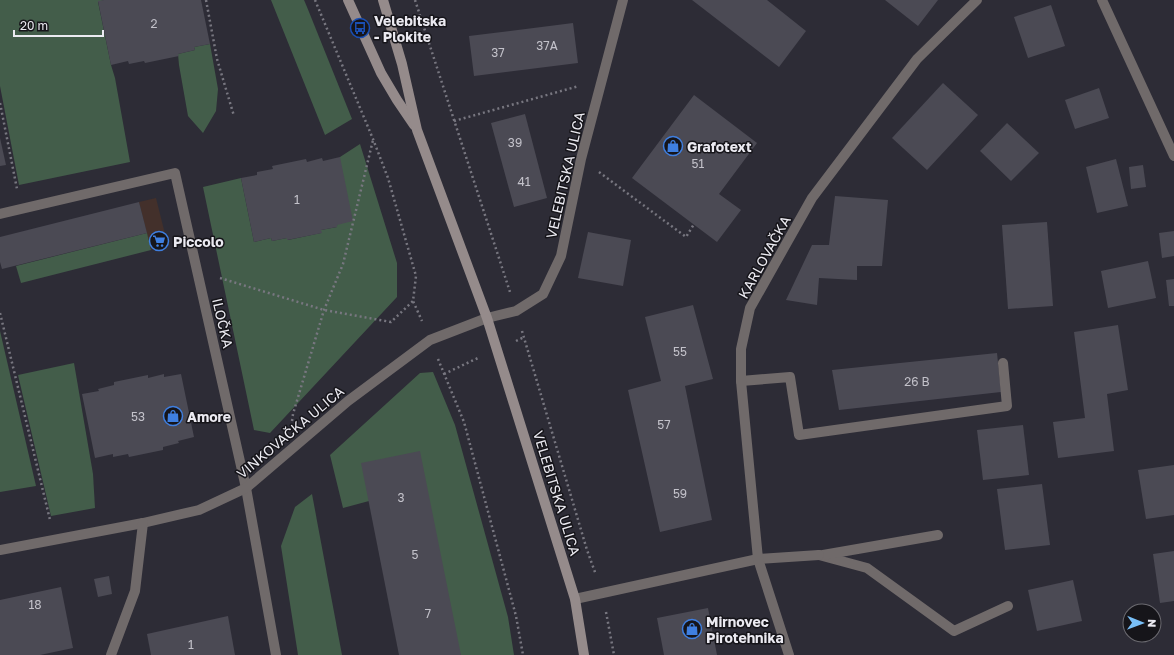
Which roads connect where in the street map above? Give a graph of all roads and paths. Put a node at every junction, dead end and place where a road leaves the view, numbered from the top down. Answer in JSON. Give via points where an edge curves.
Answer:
{"nodes":[{"id":1,"x":206,"y":0,"type":"edge"},
{"id":2,"x":348,"y":0,"type":"edge"},
{"id":3,"x":383,"y":0,"type":"edge"},
{"id":4,"x":623,"y":0,"type":"edge"},
{"id":5,"x":977,"y":0,"type":"edge"},
{"id":6,"x":1102,"y":0,"type":"edge"},
{"id":7,"x":601,"y":80,"type":"junction"},
{"id":8,"x":0,"y":103,"type":"edge"},
{"id":9,"x":234,"y":116,"type":"dead end"},
{"id":10,"x":454,"y":121,"type":"dead end"},
{"id":11,"x":417,"y":130,"type":"junction"},
{"id":12,"x":373,"y":139,"type":"dead end"},
{"id":13,"x":1174,"y":156,"type":"edge"},
{"id":14,"x":582,"y":159,"type":"junction"},
{"id":15,"x":21,"y":209,"type":"junction"},
{"id":16,"x":0,"y":214,"type":"edge"},
{"id":17,"x":694,"y":224,"type":"dead end"},
{"id":18,"x":197,"y":270,"type":"junction"},
{"id":19,"x":413,"y":301,"type":"dead end"},
{"id":20,"x":324,"y":310,"type":"junction"},
{"id":21,"x":0,"y":313,"type":"edge"},
{"id":22,"x":487,"y":318,"type":"junction"},
{"id":23,"x":1003,"y":363,"type":"dead end"},
{"id":24,"x":741,"y":381,"type":"junction"},
{"id":25,"x":290,"y":450,"type":"junction"},
{"id":26,"x":246,"y":488,"type":"junction"},
{"id":27,"x":142,"y":523,"type":"junction"},
{"id":28,"x":938,"y":536,"type":"dead end"},
{"id":29,"x":55,"y":540,"type":"junction"},
{"id":30,"x":0,"y":550,"type":"edge"},
{"id":31,"x":819,"y":555,"type":"junction"},
{"id":32,"x":758,"y":559,"type":"junction"},
{"id":33,"x":575,"y":599,"type":"junction"},
{"id":34,"x":1008,"y":606,"type":"dead end"},
{"id":35,"x":111,"y":655,"type":"edge"},
{"id":36,"x":276,"y":655,"type":"edge"},
{"id":37,"x":584,"y":655,"type":"edge"},
{"id":38,"x":789,"y":655,"type":"edge"}],
"edges":[{"from":1,"to":9,"type":"path","via":[[217,59]]},
{"from":2,"to":11,"type":"street","name":"VELEBITSKA ULICA","via":[[381,73]]},
{"from":3,"to":11,"type":"street","name":"VELEBITSKA ULICA","via":[[402,64]]},
{"from":4,"to":7,"type":"street","name":"VELEBITSKA ULICA"},
{"from":5,"to":24,"type":"street","name":"KARLOVAČKA","via":[[917,59],[812,198],[750,308],[741,349]]},
{"from":6,"to":13,"type":"street"},
{"from":7,"to":10,"type":"path"},
{"from":7,"to":14,"type":"street","name":"VELEBITSKA ULICA"},
{"from":8,"to":15,"type":"path"},
{"from":11,"to":22,"type":"street","name":"VELEBITSKA ULICA"},
{"from":12,"to":20,"type":"path","via":[[343,264]]},
{"from":14,"to":17,"type":"path","via":[[686,237]]},
{"from":14,"to":22,"type":"street","name":"VELEBITSKA ULICA","via":[[561,256],[543,294],[516,311]]},
{"from":15,"to":16,"type":"street","name":"ILOČKA"},
{"from":15,"to":18,"type":"street","name":"ILOČKA","via":[[175,173]]},
{"from":18,"to":20,"type":"path"},
{"from":18,"to":26,"type":"street","name":"ILOČKA"},
{"from":19,"to":20,"type":"path","via":[[391,322]]},
{"from":20,"to":25,"type":"path","via":[[293,414]]},
{"from":21,"to":29,"type":"path"},
{"from":22,"to":25,"type":"street","name":"VINKOVAČKA ULICA","via":[[430,340],[348,401]]},
{"from":22,"to":33,"type":"street","name":"VELEBITSKA ULICA"},
{"from":23,"to":24,"type":"street","via":[[1007,406],[799,435],[790,377]]},
{"from":24,"to":32,"type":"street","name":"KARLOVAČKA"},
{"from":25,"to":26,"type":"street","name":"VINKOVAČKA ULICA"},
{"from":26,"to":27,"type":"street","name":"VINKOVAČKA ULICA","via":[[199,510]]},
{"from":26,"to":36,"type":"street","name":"ILOČKA"},
{"from":27,"to":29,"type":"street","name":"VINKOVAČKA ULICA"},
{"from":27,"to":35,"type":"street","via":[[135,591]]},
{"from":28,"to":31,"type":"street"},
{"from":29,"to":30,"type":"street","name":"VINKOVAČKA ULICA"},
{"from":31,"to":32,"type":"street"},
{"from":31,"to":34,"type":"street","via":[[868,568],[954,632]]},
{"from":32,"to":33,"type":"street"},
{"from":32,"to":38,"type":"street","name":"KARLOVAČKA"},
{"from":33,"to":37,"type":"street","name":"VELEBITSKA ULICA"}]}
